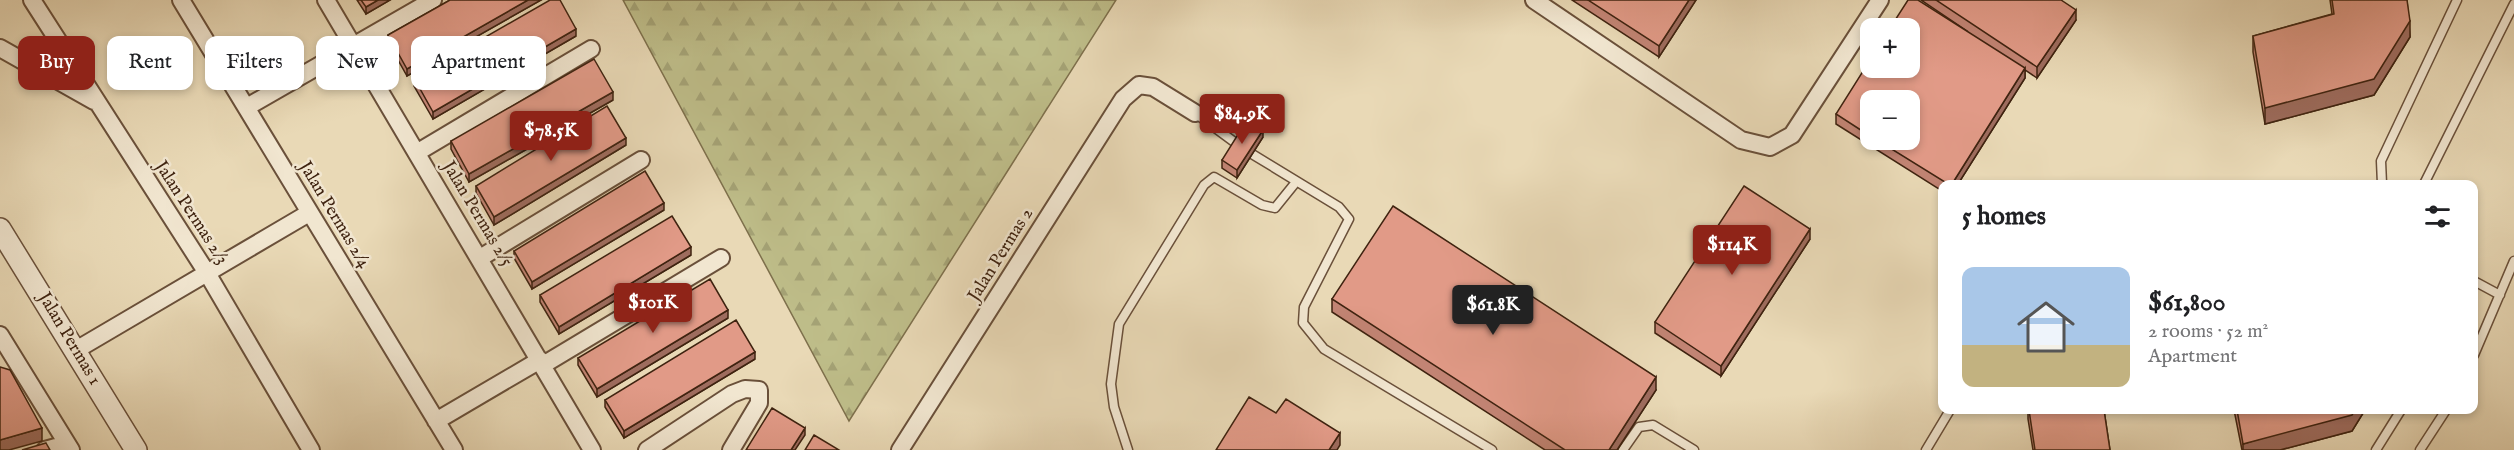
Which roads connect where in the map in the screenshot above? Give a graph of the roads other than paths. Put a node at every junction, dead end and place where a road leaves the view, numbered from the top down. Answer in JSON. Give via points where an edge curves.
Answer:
{"nodes":[{"id":1,"x":32,"y":0,"type":"edge"},
{"id":2,"x":181,"y":0,"type":"edge"},
{"id":3,"x":326,"y":0,"type":"edge"},
{"id":4,"x":433,"y":0,"type":"edge"},
{"id":5,"x":1534,"y":0,"type":"edge"},
{"id":6,"x":1880,"y":0,"type":"edge"},
{"id":7,"x":2457,"y":0,"type":"edge"},
{"id":8,"x":2514,"y":4,"type":"edge"},
{"id":9,"x":348,"y":36,"type":"edge"},
{"id":10,"x":371,"y":36,"type":"edge"},
{"id":11,"x":0,"y":48,"type":"edge"},
{"id":12,"x":591,"y":49,"type":"dead end"},
{"id":13,"x":316,"y":68,"type":"edge"},
{"id":14,"x":381,"y":90,"type":"edge"},
{"id":15,"x":95,"y":101,"type":"junction"},
{"id":16,"x":247,"y":107,"type":"junction"},
{"id":17,"x":1195,"y":113,"type":"joint"},
{"id":18,"x":1237,"y":144,"type":"edge"},
{"id":19,"x":418,"y":152,"type":"junction"},
{"id":20,"x":1252,"y":154,"type":"edge"},
{"id":21,"x":641,"y":160,"type":"dead end"},
{"id":22,"x":2382,"y":180,"type":"edge"},
{"id":23,"x":2426,"y":180,"type":"edge"},
{"id":24,"x":1296,"y":182,"type":"junction"},
{"id":25,"x":309,"y":213,"type":"junction"},
{"id":26,"x":0,"y":229,"type":"edge"},
{"id":27,"x":480,"y":258,"type":"junction"},
{"id":28,"x":721,"y":258,"type":"dead end"},
{"id":29,"x":2514,"y":261,"type":"edge"},
{"id":30,"x":207,"y":273,"type":"junction"},
{"id":31,"x":2478,"y":283,"type":"edge"},
{"id":32,"x":2500,"y":295,"type":"junction"},
{"id":33,"x":2478,"y":342,"type":"edge"},
{"id":34,"x":2,"y":343,"type":"edge"},
{"id":35,"x":76,"y":350,"type":"junction"},
{"id":36,"x":542,"y":362,"type":"junction"},
{"id":37,"x":1948,"y":414,"type":"edge"},
{"id":38,"x":2398,"y":414,"type":"edge"},
{"id":39,"x":2443,"y":414,"type":"edge"},
{"id":40,"x":436,"y":421,"type":"junction"},
{"id":41,"x":69,"y":447,"type":"edge"},
{"id":42,"x":45,"y":450,"type":"edge"},
{"id":43,"x":136,"y":450,"type":"edge"},
{"id":44,"x":311,"y":450,"type":"edge"},
{"id":45,"x":454,"y":450,"type":"edge"},
{"id":46,"x":592,"y":450,"type":"edge"},
{"id":47,"x":647,"y":450,"type":"edge"},
{"id":48,"x":731,"y":450,"type":"edge"},
{"id":49,"x":900,"y":450,"type":"edge"},
{"id":50,"x":1128,"y":450,"type":"edge"},
{"id":51,"x":1492,"y":450,"type":"edge"},
{"id":52,"x":1623,"y":450,"type":"edge"},
{"id":53,"x":1694,"y":450,"type":"edge"},
{"id":54,"x":1926,"y":450,"type":"edge"},
{"id":55,"x":2376,"y":450,"type":"edge"},
{"id":56,"x":2420,"y":450,"type":"edge"}],
"edges":[{"from":1,"to":15,"type":"street","name":"Jalan Permas 2/3"},
{"from":2,"to":16,"type":"street","name":"Jalan Permas 2/4"},
{"from":3,"to":9,"type":"street","name":"Jalan Permas 2/5"},
{"from":4,"to":10,"type":"street"},
{"from":5,"to":6,"type":"street","via":[[1741,140],[1770,147],[1792,135]]},
{"from":7,"to":22,"type":"lane","via":[[2381,161]]},
{"from":8,"to":23,"type":"lane"},
{"from":11,"to":15,"type":"street"},
{"from":12,"to":19,"type":"street"},
{"from":13,"to":16,"type":"street"},
{"from":14,"to":19,"type":"street","name":"Jalan Permas 2/5"},
{"from":15,"to":30,"type":"street","name":"Jalan Permas 2/3"},
{"from":16,"to":25,"type":"street","name":"Jalan Permas 2/4"},
{"from":17,"to":18,"type":"lane"},
{"from":17,"to":49,"type":"street","name":"Jalan Permas 2","via":[[1153,87],[1139,85],[1123,99]]},
{"from":19,"to":27,"type":"street","name":"Jalan Permas 2/5"},
{"from":20,"to":24,"type":"lane"},
{"from":21,"to":27,"type":"street"},
{"from":24,"to":50,"type":"lane","via":[[1275,208],[1262,205],[1214,177],[1204,185],[1119,324],[1111,384]]},
{"from":24,"to":51,"type":"lane","via":[[1339,207],[1349,219],[1304,307],[1303,323],[1324,349]]},
{"from":25,"to":30,"type":"street"},
{"from":25,"to":40,"type":"street","name":"Jalan Permas 2/4"},
{"from":26,"to":35,"type":"street","name":"Jalan Permas 1"},
{"from":27,"to":36,"type":"street","name":"Jalan Permas 2/5"},
{"from":28,"to":36,"type":"street"},
{"from":29,"to":32,"type":"lane"},
{"from":30,"to":35,"type":"street"},
{"from":30,"to":44,"type":"street","name":"Jalan Permas 2/3"},
{"from":31,"to":32,"type":"lane"},
{"from":32,"to":33,"type":"lane"},
{"from":34,"to":41,"type":"street"},
{"from":35,"to":43,"type":"street","name":"Jalan Permas 1"},
{"from":36,"to":40,"type":"street"},
{"from":36,"to":46,"type":"street","name":"Jalan Permas 2/5"},
{"from":37,"to":54,"type":"lane"},
{"from":38,"to":55,"type":"lane"},
{"from":39,"to":56,"type":"lane"},
{"from":40,"to":45,"type":"street","name":"Jalan Permas 2/4"},
{"from":41,"to":42,"type":"street"},
{"from":47,"to":48,"type":"street","via":[[732,394],[745,388],[759,390],[759,403]]},
{"from":52,"to":53,"type":"lane","via":[[1639,427],[1653,425]]}]}
